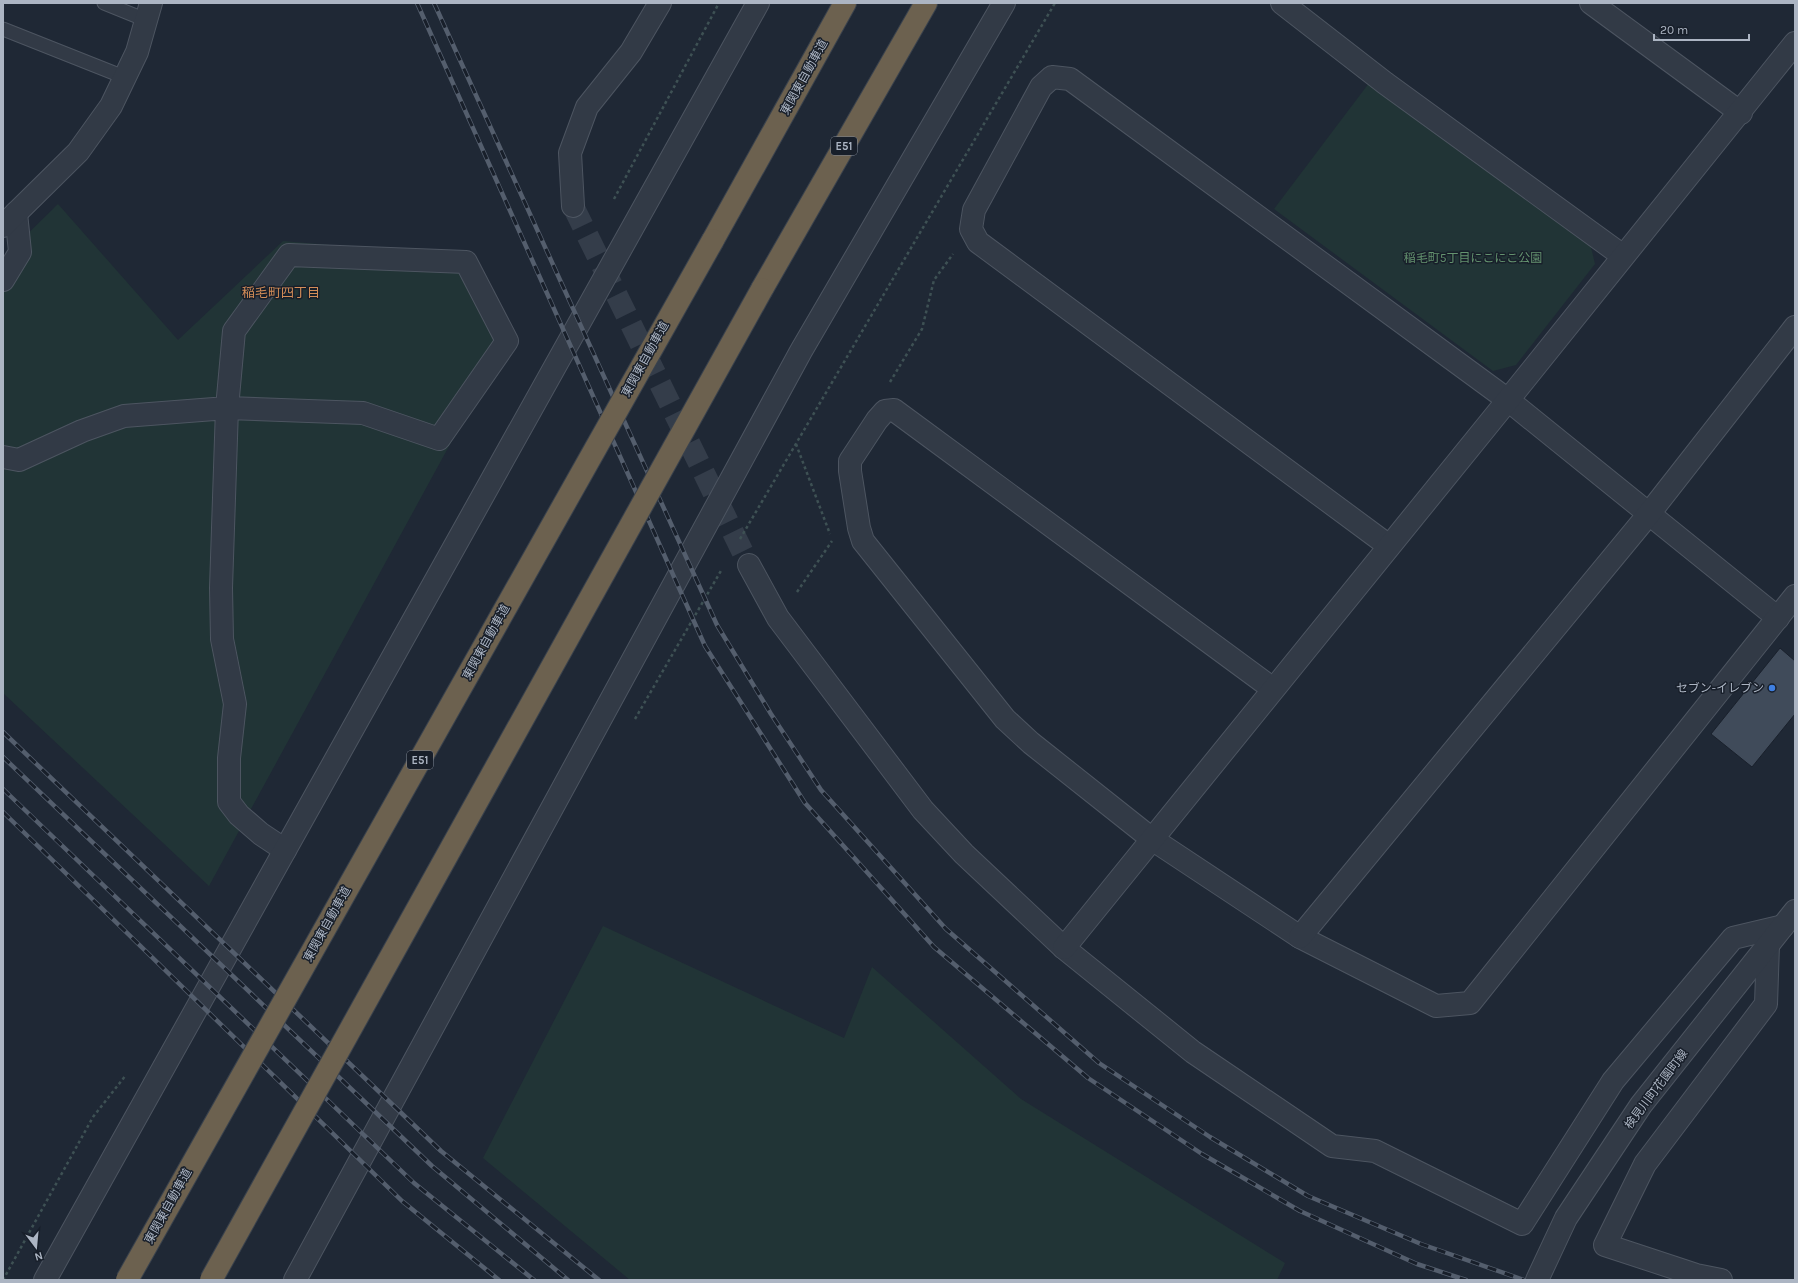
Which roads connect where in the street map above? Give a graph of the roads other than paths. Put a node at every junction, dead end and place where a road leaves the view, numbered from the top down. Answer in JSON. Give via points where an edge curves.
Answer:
{"nodes":[{"id":1,"x":104,"y":3,"type":"edge"},
{"id":2,"x":660,"y":3,"type":"edge"},
{"id":3,"x":758,"y":3,"type":"edge"},
{"id":4,"x":845,"y":3,"type":"edge"},
{"id":5,"x":926,"y":3,"type":"edge"},
{"id":6,"x":1004,"y":3,"type":"edge"},
{"id":7,"x":1282,"y":3,"type":"edge"},
{"id":8,"x":1591,"y":3,"type":"edge"},
{"id":9,"x":148,"y":12,"type":"edge"},
{"id":10,"x":3,"y":30,"type":"edge"},
{"id":11,"x":1795,"y":43,"type":"edge"},
{"id":12,"x":124,"y":77,"type":"junction"},
{"id":13,"x":1740,"y":113,"type":"junction"},
{"id":14,"x":573,"y":206,"type":"tunnel mouth"},
{"id":15,"x":9,"y":220,"type":"edge"},
{"id":16,"x":1623,"y":256,"type":"junction"},
{"id":17,"x":3,"y":280,"type":"edge"},
{"id":18,"x":1795,"y":327,"type":"edge"},
{"id":19,"x":1508,"y":400,"type":"junction"},
{"id":20,"x":227,"y":408,"type":"junction"},
{"id":21,"x":3,"y":457,"type":"edge"},
{"id":22,"x":1648,"y":515,"type":"junction"},
{"id":23,"x":1389,"y":546,"type":"junction"},
{"id":24,"x":749,"y":565,"type":"tunnel mouth"},
{"id":25,"x":1795,"y":596,"type":"edge"},
{"id":26,"x":1778,"y":618,"type":"junction"},
{"id":27,"x":1273,"y":689,"type":"junction"},
{"id":28,"x":1152,"y":839,"type":"junction"},
{"id":29,"x":286,"y":850,"type":"junction"},
{"id":30,"x":1789,"y":918,"type":"edge"},
{"id":31,"x":1300,"y":937,"type":"junction"},
{"id":32,"x":1768,"y":945,"type":"junction"},
{"id":33,"x":1064,"y":948,"type":"junction"},
{"id":34,"x":45,"y":1280,"type":"edge"},
{"id":35,"x":127,"y":1280,"type":"edge"},
{"id":36,"x":211,"y":1280,"type":"edge"},
{"id":37,"x":295,"y":1280,"type":"edge"},
{"id":38,"x":1537,"y":1280,"type":"edge"},
{"id":39,"x":1721,"y":1280,"type":"edge"}],
"edges":[{"from":1,"to":9,"type":"lane"},
{"from":2,"to":14,"type":"street","via":[[631,52],[587,107],[570,153]]},
{"from":3,"to":29,"type":"street"},
{"from":4,"to":35,"type":"highway","name":"東関東自動車道","number":"E51","bridge":true},
{"from":5,"to":36,"type":"highway","number":"E51","bridge":true,"via":[[762,289]]},
{"from":6,"to":37,"type":"street","via":[[801,350]]},
{"from":7,"to":16,"type":"street","via":[[1385,83]]},
{"from":8,"to":13,"type":"street"},
{"from":9,"to":12,"type":"street","via":[[137,52]]},
{"from":10,"to":12,"type":"lane"},
{"from":11,"to":13,"type":"street"},
{"from":12,"to":15,"type":"street","via":[[111,106],[78,152]]},
{"from":13,"to":16,"type":"street"},
{"from":15,"to":17,"type":"street","via":[[20,252]]},
{"from":16,"to":19,"type":"street"},
{"from":18,"to":22,"type":"street"},
{"from":19,"to":22,"type":"street"},
{"from":19,"to":23,"type":"street"},
{"from":19,"to":23,"type":"street","via":[[1070,79],[1052,77],[1041,87],[974,210],[971,229],[978,242]]},
{"from":20,"to":20,"type":"street","via":[[234,331],[289,255],[466,262],[507,341],[439,439],[363,413]]},
{"from":20,"to":21,"type":"street","via":[[124,416],[82,431],[19,460]]},
{"from":20,"to":29,"type":"street","via":[[221,588],[222,640],[235,704],[229,758],[229,802],[239,815],[261,834]]},
{"from":22,"to":26,"type":"street"},
{"from":22,"to":31,"type":"street"},
{"from":23,"to":27,"type":"street"},
{"from":24,"to":33,"type":"street","via":[[778,618],[923,810],[964,854]]},
{"from":25,"to":26,"type":"street"},
{"from":26,"to":31,"type":"street","via":[[1470,1003],[1436,1006]]},
{"from":27,"to":28,"type":"street"},
{"from":27,"to":28,"type":"street","via":[[894,410],[885,411],[877,420],[850,461],[863,541],[1005,719],[1031,743]]},
{"from":28,"to":31,"type":"street"},
{"from":28,"to":33,"type":"street"},
{"from":29,"to":34,"type":"street"},
{"from":30,"to":32,"type":"street","name":"検見川町花園町線"},
{"from":30,"to":33,"type":"street","via":[[1733,938],[1614,1081],[1522,1224],[1375,1151],[1332,1146],[1192,1052]]},
{"from":32,"to":38,"type":"street","name":"検見川町花園町線","via":[[1641,1105],[1566,1218]]},
{"from":32,"to":39,"type":"street","via":[[1766,1004],[1645,1164],[1605,1245],[1696,1275]]}]}
